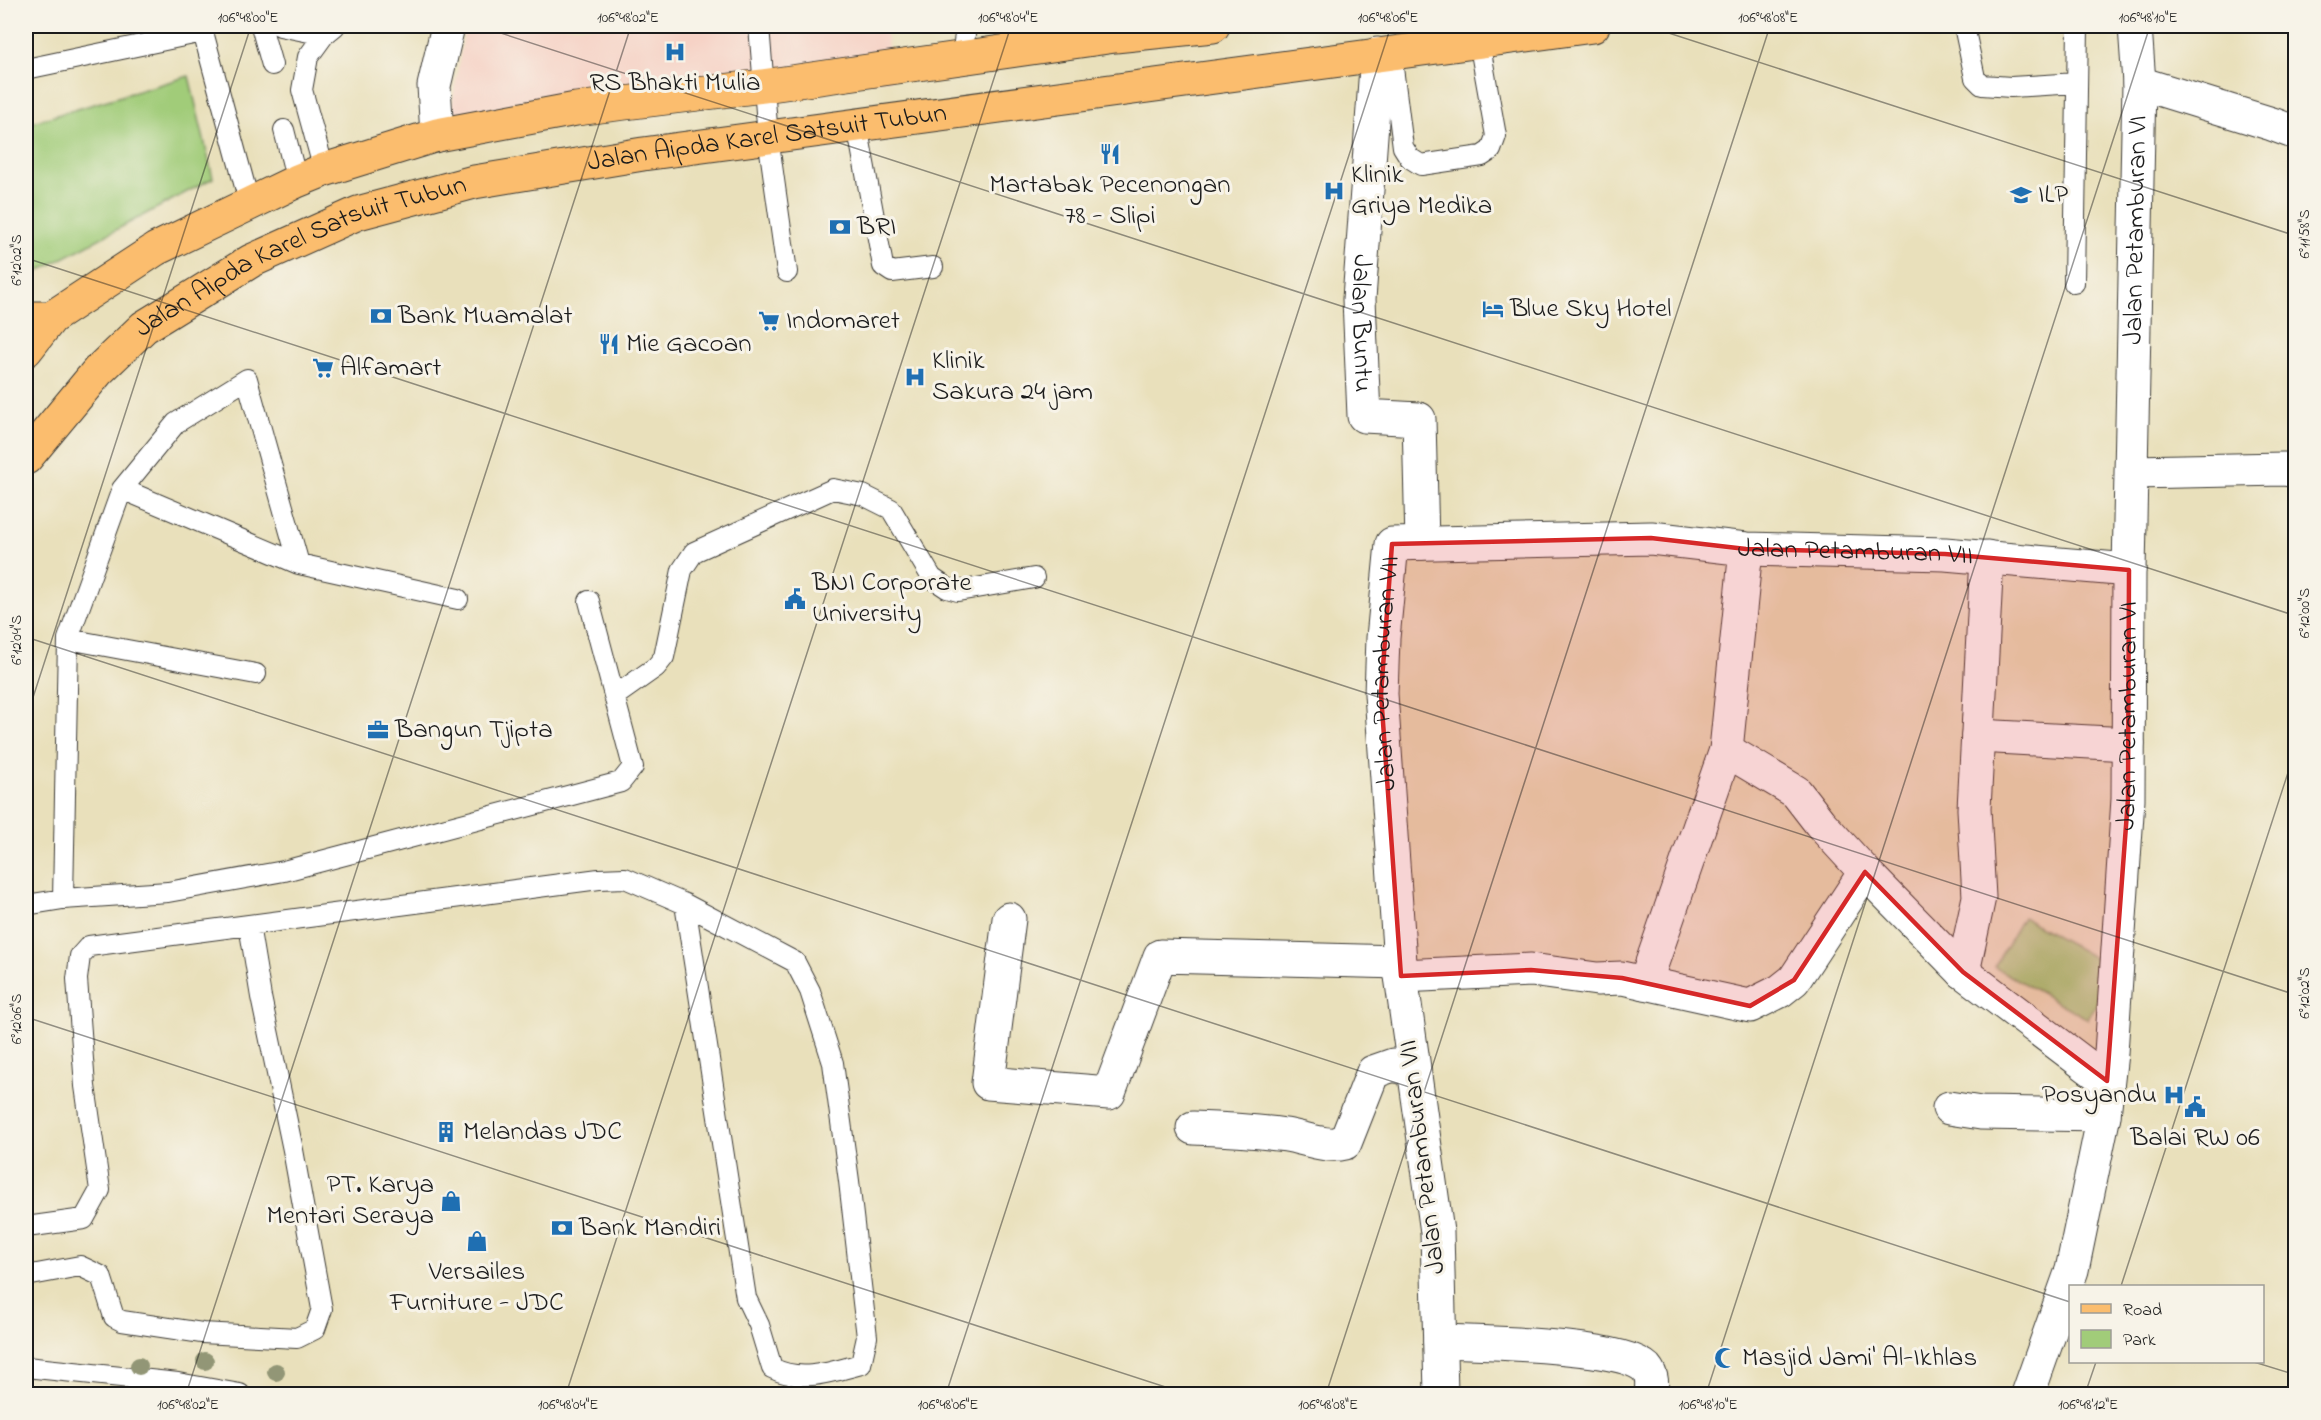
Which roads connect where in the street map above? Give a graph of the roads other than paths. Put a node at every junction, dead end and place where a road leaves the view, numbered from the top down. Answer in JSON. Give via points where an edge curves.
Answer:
{"nodes":[{"id":1,"x":261,"y":26,"type":"edge"},
{"id":2,"x":280,"y":26,"type":"edge"},
{"id":3,"x":448,"y":26,"type":"edge"},
{"id":4,"x":759,"y":26,"type":"edge"},
{"id":5,"x":966,"y":26,"type":"edge"},
{"id":6,"x":1212,"y":26,"type":"edge"},
{"id":7,"x":1593,"y":26,"type":"edge"},
{"id":8,"x":1964,"y":26,"type":"edge"},
{"id":9,"x":2078,"y":26,"type":"edge"},
{"id":10,"x":2135,"y":26,"type":"edge"},
{"id":11,"x":329,"y":30,"type":"edge"},
{"id":12,"x":1116,"y":31,"type":"edge"},
{"id":13,"x":1479,"y":41,"type":"junction"},
{"id":14,"x":1384,"y":53,"type":"junction"},
{"id":15,"x":962,"y":58,"type":"junction"},
{"id":16,"x":272,"y":65,"type":"dead end"},
{"id":17,"x":26,"y":69,"type":"edge"},
{"id":18,"x":2139,"y":83,"type":"junction"},
{"id":19,"x":2077,"y":84,"type":"junction"},
{"id":20,"x":763,"y":86,"type":"junction"},
{"id":21,"x":857,"y":124,"type":"junction"},
{"id":22,"x":284,"y":130,"type":"dead end"},
{"id":23,"x":2295,"y":133,"type":"edge"},
{"id":24,"x":437,"y":135,"type":"junction"},
{"id":25,"x":768,"y":137,"type":"junction"},
{"id":26,"x":310,"y":175,"type":"junction"},
{"id":27,"x":250,"y":205,"type":"junction"},
{"id":28,"x":933,"y":267,"type":"dead end"},
{"id":29,"x":787,"y":272,"type":"dead end"},
{"id":30,"x":2074,"y":284,"type":"dead end"},
{"id":31,"x":38,"y":318,"type":"edge"},
{"id":32,"x":26,"y":350,"type":"edge"},
{"id":33,"x":26,"y":458,"type":"edge"},
{"id":34,"x":2295,"y":471,"type":"edge"},
{"id":35,"x":2133,"y":472,"type":"junction"},
{"id":36,"x":122,"y":489,"type":"junction"},
{"id":37,"x":1422,"y":543,"type":"junction"},
{"id":38,"x":1746,"y":549,"type":"junction"},
{"id":39,"x":1988,"y":557,"type":"junction"},
{"id":40,"x":299,"y":564,"type":"junction"},
{"id":41,"x":2130,"y":570,"type":"junction"},
{"id":42,"x":1034,"y":578,"type":"dead end"},
{"id":43,"x":458,"y":599,"type":"dead end"},
{"id":44,"x":589,"y":601,"type":"dead end"},
{"id":45,"x":68,"y":639,"type":"junction"},
{"id":46,"x":255,"y":674,"type":"dead end"},
{"id":47,"x":615,"y":696,"type":"junction"},
{"id":48,"x":1978,"y":736,"type":"junction"},
{"id":49,"x":2128,"y":744,"type":"junction"},
{"id":50,"x":1726,"y":750,"type":"junction"},
{"id":51,"x":1864,"y":872,"type":"junction"},
{"id":52,"x":63,"y":899,"type":"junction"},
{"id":53,"x":685,"y":904,"type":"junction"},
{"id":54,"x":26,"y":905,"type":"edge"},
{"id":55,"x":1009,"y":920,"type":"dead end"},
{"id":56,"x":249,"y":925,"type":"junction"},
{"id":57,"x":1400,"y":969,"type":"junction"},
{"id":58,"x":1963,"y":972,"type":"junction"},
{"id":59,"x":1645,"y":983,"type":"junction"},
{"id":60,"x":1413,"y":1070,"type":"junction"},
{"id":61,"x":2107,"y":1081,"type":"junction"},
{"id":62,"x":1949,"y":1108,"type":"dead end"},
{"id":63,"x":2104,"y":1115,"type":"junction"},
{"id":64,"x":1193,"y":1128,"type":"dead end"},
{"id":65,"x":26,"y":1227,"type":"edge"},
{"id":66,"x":26,"y":1276,"type":"edge"},
{"id":67,"x":1440,"y":1341,"type":"junction"},
{"id":68,"x":26,"y":1367,"type":"edge"},
{"id":69,"x":236,"y":1394,"type":"edge"},
{"id":70,"x":1441,"y":1395,"type":"edge"},
{"id":71,"x":1652,"y":1395,"type":"edge"},
{"id":72,"x":2028,"y":1395,"type":"edge"}],
"edges":[{"from":1,"to":16,"type":"lane"},
{"from":2,"to":11,"type":"lane"},
{"from":3,"to":24,"type":"street","via":[[434,86]]},
{"from":4,"to":20,"type":"lane"},
{"from":5,"to":15,"type":"lane"},
{"from":6,"to":12,"type":"main road","name":"Jalan Aipda Karel Satsuit Tubun"},
{"from":7,"to":13,"type":"main road","name":"Jalan Aipda Karel Satsuit Tubun"},
{"from":8,"to":19,"type":"lane","via":[[1975,78],[1982,85]]},
{"from":9,"to":19,"type":"lane"},
{"from":10,"to":18,"type":"street","name":"Jalan Petamburan VI"},
{"from":11,"to":26,"type":"lane","via":[[308,57],[302,90]]},
{"from":12,"to":15,"type":"main road","name":"Jalan Aipda Karel Satsuit Tubun"},
{"from":13,"to":14,"type":"main road","name":"Jalan Aipda Karel Satsuit Tubun"},
{"from":13,"to":14,"type":"lane","via":[[1496,136],[1491,150],[1482,156],[1421,165],[1403,147]]},
{"from":14,"to":21,"type":"main road","name":"Jalan Aipda Karel Satsuit Tubun"},
{"from":14,"to":37,"type":"street","name":"Jalan Buntu","via":[[1359,299],[1364,416],[1419,419]]},
{"from":15,"to":20,"type":"main road","name":"Jalan Aipda Karel Satsuit Tubun"},
{"from":17,"to":27,"type":"lane","via":[[203,32]]},
{"from":18,"to":23,"type":"street"},
{"from":18,"to":35,"type":"street","name":"Jalan Petamburan VI"},
{"from":19,"to":30,"type":"lane"},
{"from":20,"to":24,"type":"main road","name":"Jalan Aipda Karel Satsuit Tubun","via":[[576,109]]},
{"from":20,"to":25,"type":"lane"},
{"from":21,"to":25,"type":"main road","name":"Jalan Aipda Karel Satsuit Tubun"},
{"from":21,"to":28,"type":"lane","via":[[883,266],[892,272]]},
{"from":22,"to":26,"type":"lane"},
{"from":24,"to":26,"type":"main road","name":"Jalan Aipda Karel Satsuit Tubun"},
{"from":25,"to":29,"type":"lane"},
{"from":25,"to":33,"type":"main road","name":"Jalan Aipda Karel Satsuit Tubun","via":[[474,182],[358,213],[251,261],[144,327],[98,371]]},
{"from":26,"to":27,"type":"main road","name":"Jalan Aipda Karel Satsuit Tubun"},
{"from":27,"to":31,"type":"main road","name":"Jalan Aipda Karel Satsuit Tubun","via":[[156,249]]},
{"from":31,"to":32,"type":"main road","name":"Jalan Aipda Karel Satsuit Tubun"},
{"from":34,"to":35,"type":"street"},
{"from":35,"to":41,"type":"street","name":"Jalan Petamburan VI"},
{"from":36,"to":40,"type":"lane"},
{"from":36,"to":40,"type":"lane","via":[[176,423],[247,379]]},
{"from":36,"to":45,"type":"lane"},
{"from":37,"to":38,"type":"street","name":"Jalan Petamburan VII","via":[[1651,538]]},
{"from":37,"to":57,"type":"street","name":"Jalan Petamburan VII","via":[[1392,544],[1383,638],[1381,694]]},
{"from":38,"to":39,"type":"street","name":"Jalan Petamburan VII"},
{"from":38,"to":50,"type":"street"},
{"from":39,"to":41,"type":"street","name":"Jalan Petamburan VII"},
{"from":39,"to":48,"type":"street"},
{"from":40,"to":43,"type":"lane"},
{"from":41,"to":49,"type":"street","name":"Jalan Petamburan VI"},
{"from":42,"to":47,"type":"lane","via":[[958,591],[947,588],[932,578],[891,509],[864,495],[833,489],[694,552],[682,570],[664,657],[657,667]]},
{"from":44,"to":47,"type":"lane"},
{"from":45,"to":46,"type":"lane"},
{"from":45,"to":52,"type":"lane"},
{"from":47,"to":52,"type":"lane","via":[[633,767],[621,782],[284,871],[168,892]]},
{"from":48,"to":49,"type":"street"},
{"from":48,"to":58,"type":"street","via":[[1974,808],[1979,897]]},
{"from":49,"to":61,"type":"street","name":"Jalan Petamburan VI","via":[[2128,799]]},
{"from":50,"to":51,"type":"street","via":[[1796,792]]},
{"from":50,"to":59,"type":"street"},
{"from":51,"to":58,"type":"street"},
{"from":51,"to":59,"type":"street","via":[[1794,980],[1780,991],[1750,1006]]},
{"from":52,"to":54,"type":"lane"},
{"from":53,"to":53,"type":"lane","via":[[746,1298],[772,1368],[795,1377],[861,1364],[867,1337],[833,1063],[810,991],[795,962]]},
{"from":53,"to":56,"type":"lane","via":[[625,878],[598,879]]},
{"from":55,"to":57,"type":"street","via":[[988,1083],[1109,1093],[1160,956]]},
{"from":56,"to":65,"type":"lane","via":[[89,946],[84,950],[77,979],[85,1086],[100,1190],[84,1219]]},
{"from":56,"to":66,"type":"lane","via":[[322,1309],[315,1329],[297,1338],[202,1333],[122,1321],[114,1317],[101,1276],[91,1270],[80,1266]]},
{"from":57,"to":59,"type":"street","via":[[1531,970]]},
{"from":57,"to":60,"type":"street","name":"Jalan Petamburan VII"},
{"from":58,"to":61,"type":"street"},
{"from":60,"to":64,"type":"street","via":[[1393,1065],[1373,1072],[1346,1143],[1336,1146],[1288,1136]]},
{"from":60,"to":67,"type":"street","name":"Jalan Petamburan VII","via":[[1437,1232]]},
{"from":61,"to":63,"type":"street","name":"Jalan Petamburan VI"},
{"from":62,"to":63,"type":"street","via":[[1981,1113]]},
{"from":63,"to":72,"type":"street","name":"Jalan Petamburan VI","via":[[2072,1270]]},
{"from":67,"to":70,"type":"street","name":"Jalan Petamburan VII"},
{"from":67,"to":71,"type":"street","via":[[1610,1353],[1645,1368],[1652,1378]]},
{"from":68,"to":69,"type":"lane","via":[[178,1383]]}]}
